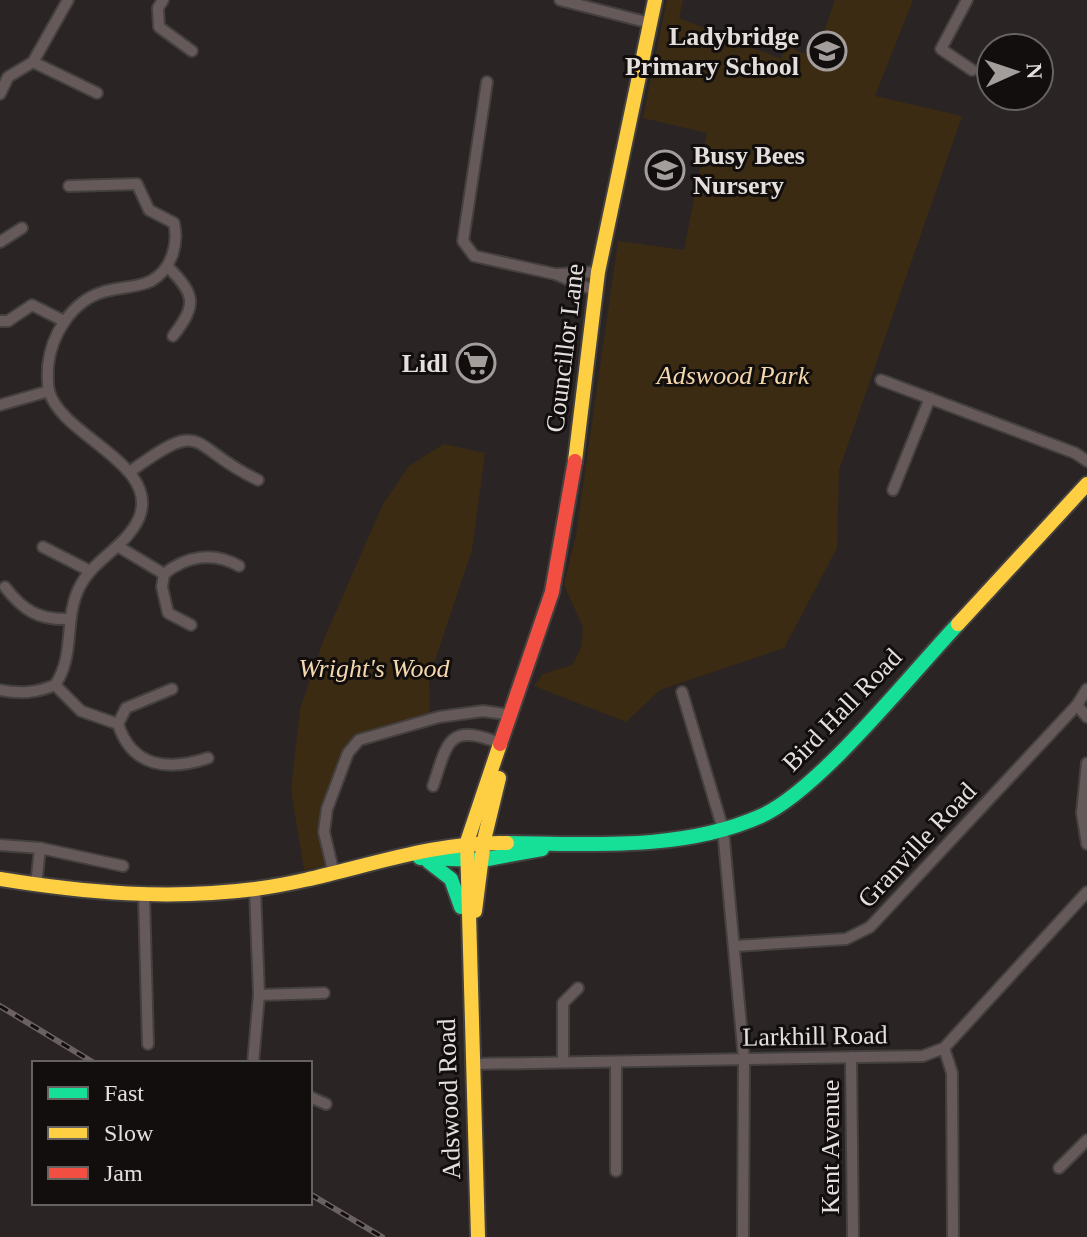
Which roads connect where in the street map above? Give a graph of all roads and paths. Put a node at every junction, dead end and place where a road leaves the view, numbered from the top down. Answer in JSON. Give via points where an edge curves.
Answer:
{"nodes":[{"id":1,"x":68,"y":0,"type":"edge"},
{"id":2,"x":163,"y":0,"type":"edge"},
{"id":3,"x":560,"y":0,"type":"edge"},
{"id":4,"x":655,"y":0,"type":"edge"},
{"id":5,"x":967,"y":0,"type":"edge"},
{"id":6,"x":650,"y":23,"type":"junction"},
{"id":7,"x":192,"y":51,"type":"dead end"},
{"id":8,"x":33,"y":62,"type":"junction"},
{"id":9,"x":972,"y":70,"type":"dead end"},
{"id":10,"x":487,"y":82,"type":"dead end"},
{"id":11,"x":97,"y":93,"type":"dead end"},
{"id":12,"x":0,"y":94,"type":"edge"},
{"id":13,"x":69,"y":186,"type":"dead end"},
{"id":14,"x":22,"y":228,"type":"dead end"},
{"id":15,"x":0,"y":242,"type":"edge"},
{"id":16,"x":168,"y":267,"type":"junction"},
{"id":17,"x":598,"y":272,"type":"junction"},
{"id":18,"x":555,"y":274,"type":"junction"},
{"id":19,"x":596,"y":291,"type":"junction"},
{"id":20,"x":0,"y":321,"type":"edge"},
{"id":21,"x":64,"y":321,"type":"junction"},
{"id":22,"x":173,"y":336,"type":"dead end"},
{"id":23,"x":881,"y":380,"type":"dead end"},
{"id":24,"x":49,"y":391,"type":"junction"},
{"id":25,"x":930,"y":398,"type":"junction"},
{"id":26,"x":0,"y":405,"type":"edge"},
{"id":27,"x":1087,"y":461,"type":"edge"},
{"id":28,"x":131,"y":471,"type":"junction"},
{"id":29,"x":258,"y":480,"type":"dead end"},
{"id":30,"x":1087,"y":484,"type":"edge"},
{"id":31,"x":893,"y":490,"type":"dead end"},
{"id":32,"x":43,"y":547,"type":"dead end"},
{"id":33,"x":119,"y":547,"type":"junction"},
{"id":34,"x":239,"y":566,"type":"dead end"},
{"id":35,"x":90,"y":571,"type":"junction"},
{"id":36,"x":164,"y":574,"type":"junction"},
{"id":37,"x":5,"y":587,"type":"dead end"},
{"id":38,"x":68,"y":619,"type":"junction"},
{"id":39,"x":191,"y":625,"type":"dead end"},
{"id":40,"x":55,"y":685,"type":"junction"},
{"id":41,"x":172,"y":689,"type":"dead end"},
{"id":42,"x":1087,"y":689,"type":"edge"},
{"id":43,"x":0,"y":690,"type":"edge"},
{"id":44,"x":682,"y":692,"type":"dead end"},
{"id":45,"x":517,"y":700,"type":"junction"},
{"id":46,"x":1077,"y":705,"type":"junction"},
{"id":47,"x":512,"y":715,"type":"junction"},
{"id":48,"x":1087,"y":717,"type":"edge"},
{"id":49,"x":118,"y":724,"type":"junction"},
{"id":50,"x":502,"y":744,"type":"junction"},
{"id":51,"x":208,"y":758,"type":"dead end"},
{"id":52,"x":1087,"y":763,"type":"edge"},
{"id":53,"x":433,"y":786,"type":"dead end"},
{"id":54,"x":723,"y":829,"type":"junction"},
{"id":55,"x":484,"y":840,"type":"junction"},
{"id":56,"x":467,"y":842,"type":"junction"},
{"id":57,"x":566,"y":844,"type":"junction"},
{"id":58,"x":1087,"y":844,"type":"edge"},
{"id":59,"x":0,"y":845,"type":"edge"},
{"id":60,"x":40,"y":848,"type":"junction"},
{"id":61,"x":408,"y":857,"type":"junction"},
{"id":62,"x":474,"y":860,"type":"junction"},
{"id":63,"x":123,"y":866,"type":"dead end"},
{"id":64,"x":334,"y":874,"type":"junction"},
{"id":65,"x":0,"y":879,"type":"edge"},
{"id":66,"x":36,"y":886,"type":"junction"},
{"id":67,"x":255,"y":889,"type":"junction"},
{"id":68,"x":1087,"y":892,"type":"edge"},
{"id":69,"x":144,"y":896,"type":"junction"},
{"id":70,"x":735,"y":946,"type":"junction"},
{"id":71,"x":468,"y":958,"type":"junction"},
{"id":72,"x":578,"y":988,"type":"dead end"},
{"id":73,"x":324,"y":993,"type":"dead end"},
{"id":74,"x":259,"y":995,"type":"junction"},
{"id":75,"x":148,"y":1044,"type":"dead end"},
{"id":76,"x":944,"y":1048,"type":"junction"},
{"id":77,"x":851,"y":1057,"type":"junction"},
{"id":78,"x":744,"y":1059,"type":"junction"},
{"id":79,"x":253,"y":1061,"type":"edge"},
{"id":80,"x":563,"y":1062,"type":"junction"},
{"id":81,"x":616,"y":1062,"type":"junction"},
{"id":82,"x":473,"y":1064,"type":"junction"},
{"id":83,"x":312,"y":1098,"type":"edge"},
{"id":84,"x":326,"y":1104,"type":"dead end"},
{"id":85,"x":1087,"y":1140,"type":"edge"},
{"id":86,"x":1059,"y":1168,"type":"dead end"},
{"id":87,"x":616,"y":1171,"type":"dead end"},
{"id":88,"x":478,"y":1237,"type":"edge"},
{"id":89,"x":743,"y":1237,"type":"edge"},
{"id":90,"x":853,"y":1237,"type":"edge"},
{"id":91,"x":953,"y":1237,"type":"edge"}],
"edges":[{"from":1,"to":8,"type":"street"},
{"from":2,"to":7,"type":"street","via":[[159,27]]},
{"from":3,"to":6,"type":"street"},
{"from":4,"to":6,"type":"street","name":"Councillor Lane"},
{"from":5,"to":9,"type":"street","via":[[941,49]]},
{"from":6,"to":17,"type":"street","name":"Councillor Lane"},
{"from":8,"to":11,"type":"street"},
{"from":8,"to":12,"type":"street","via":[[8,77]]},
{"from":10,"to":18,"type":"street","via":[[463,241],[474,256]]},
{"from":13,"to":16,"type":"street","via":[[137,184],[149,210],[174,223],[177,236]]},
{"from":14,"to":15,"type":"street"},
{"from":16,"to":21,"type":"street","via":[[150,281],[100,292]]},
{"from":16,"to":22,"type":"street","via":[[187,286],[190,298],[189,315]]},
{"from":17,"to":18,"type":"street"},
{"from":17,"to":19,"type":"street","name":"Councillor Lane"},
{"from":18,"to":19,"type":"street"},
{"from":19,"to":45,"type":"street","name":"Councillor Lane","via":[[570,502],[552,592]]},
{"from":20,"to":21,"type":"street","via":[[32,305]]},
{"from":21,"to":24,"type":"street","via":[[48,365]]},
{"from":23,"to":25,"type":"street"},
{"from":24,"to":26,"type":"street"},
{"from":24,"to":28,"type":"street","via":[[75,424]]},
{"from":25,"to":27,"type":"street"},
{"from":25,"to":31,"type":"street"},
{"from":28,"to":29,"type":"street","via":[[166,445],[191,440]]},
{"from":28,"to":33,"type":"street","via":[[142,499],[140,515]]},
{"from":30,"to":54,"type":"street","name":"Bird Hall Road","via":[[807,782],[762,816]]},
{"from":32,"to":35,"type":"street"},
{"from":33,"to":35,"type":"street"},
{"from":33,"to":36,"type":"street"},
{"from":34,"to":36,"type":"street","via":[[215,556],[178,562]]},
{"from":35,"to":38,"type":"street"},
{"from":36,"to":39,"type":"street","via":[[168,613]]},
{"from":37,"to":38,"type":"street","via":[[20,607],[35,615]]},
{"from":38,"to":40,"type":"street","via":[[69,653]]},
{"from":40,"to":43,"type":"street","via":[[41,691]]},
{"from":40,"to":49,"type":"street","via":[[81,711]]},
{"from":41,"to":49,"type":"street","via":[[126,708]]},
{"from":42,"to":46,"type":"street","name":"Granville Road"},
{"from":44,"to":54,"type":"street"},
{"from":45,"to":47,"type":"street","name":"Councillor Lane"},
{"from":45,"to":55,"type":"street","name":"Councillor Lane"},
{"from":46,"to":48,"type":"street"},
{"from":46,"to":70,"type":"street","name":"Granville Road","via":[[870,927],[846,939]]},
{"from":47,"to":50,"type":"street","name":"Councillor Lane"},
{"from":47,"to":64,"type":"street","via":[[483,711],[439,717],[359,740],[348,753],[327,809],[324,832]]},
{"from":49,"to":51,"type":"street","via":[[123,741],[148,760],[182,766]]},
{"from":50,"to":53,"type":"street","via":[[479,735],[454,738],[447,743]]},
{"from":50,"to":56,"type":"street","name":"Councillor Lane"},
{"from":52,"to":58,"type":"street","via":[[1082,813]]},
{"from":54,"to":57,"type":"street","name":"Bird Hall Road","via":[[687,839]]},
{"from":54,"to":70,"type":"street"},
{"from":55,"to":56,"type":"street","name":"Bird Hall Road"},
{"from":55,"to":57,"type":"street","name":"Bird Hall Road"},
{"from":55,"to":62,"type":"street","name":"Adswood Road"},
{"from":56,"to":61,"type":"street","name":"Bird Hall Road"},
{"from":56,"to":62,"type":"street","name":"Adswood Road"},
{"from":57,"to":62,"type":"street","name":"Bird Hall Road"},
{"from":59,"to":60,"type":"street"},
{"from":60,"to":63,"type":"street"},
{"from":60,"to":66,"type":"street"},
{"from":61,"to":62,"type":"street","name":"Bird Hall Road"},
{"from":61,"to":64,"type":"street"},
{"from":61,"to":71,"type":"street","name":"Adswood Road","via":[[433,863],[453,879]]},
{"from":62,"to":71,"type":"street","name":"Adswood Road"},
{"from":64,"to":67,"type":"street"},
{"from":65,"to":66,"type":"street"},
{"from":66,"to":69,"type":"street"},
{"from":67,"to":69,"type":"street"},
{"from":67,"to":74,"type":"street"},
{"from":68,"to":76,"type":"street"},
{"from":69,"to":75,"type":"street"},
{"from":70,"to":78,"type":"street"},
{"from":71,"to":82,"type":"street","name":"Adswood Road"},
{"from":72,"to":80,"type":"street","via":[[563,1003]]},
{"from":73,"to":74,"type":"street"},
{"from":74,"to":79,"type":"street"},
{"from":76,"to":77,"type":"street","name":"Larkhill Road","via":[[923,1056]]},
{"from":76,"to":91,"type":"street","via":[[952,1073]]},
{"from":77,"to":78,"type":"street","name":"Larkhill Road"},
{"from":77,"to":90,"type":"street","name":"Kent Avenue"},
{"from":78,"to":81,"type":"street","name":"Larkhill Road"},
{"from":78,"to":89,"type":"street"},
{"from":80,"to":81,"type":"street","name":"Larkhill Road"},
{"from":80,"to":82,"type":"street","name":"Larkhill Road"},
{"from":81,"to":87,"type":"street"},
{"from":82,"to":88,"type":"street","name":"Adswood Road"},
{"from":83,"to":84,"type":"street"},
{"from":85,"to":86,"type":"street"}]}
